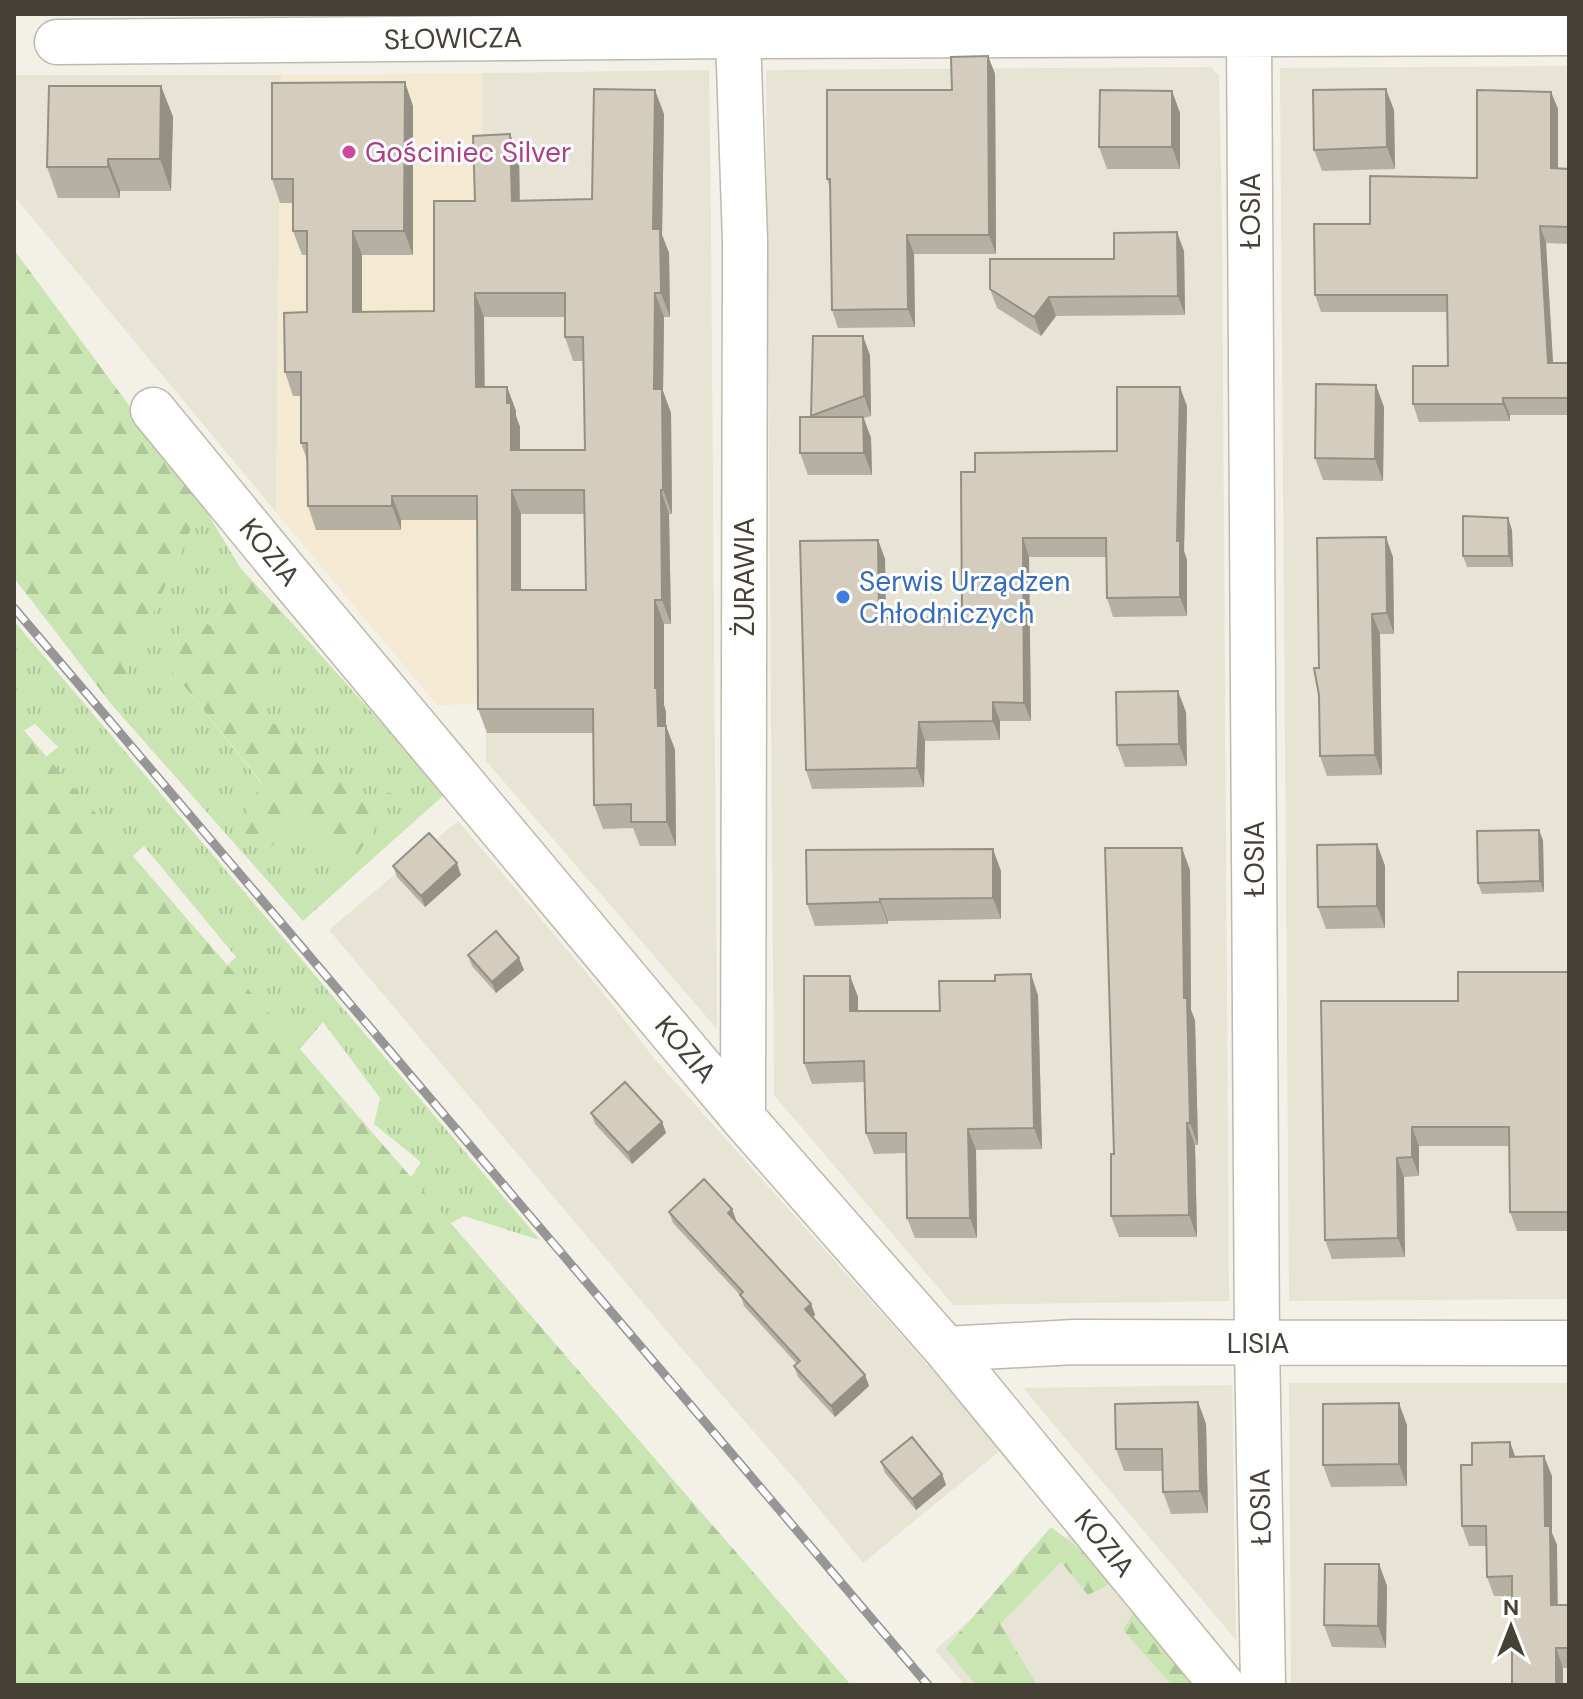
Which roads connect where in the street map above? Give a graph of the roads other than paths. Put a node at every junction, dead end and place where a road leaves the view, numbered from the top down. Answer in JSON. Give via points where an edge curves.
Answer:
{"nodes":[{"id":1,"x":1249,"y":33,"type":"junction"},
{"id":2,"x":1569,"y":33,"type":"edge"},
{"id":3,"x":738,"y":36,"type":"junction"},
{"id":4,"x":57,"y":42,"type":"dead end"},
{"id":5,"x":153,"y":410,"type":"dead end"},
{"id":6,"x":743,"y":1118,"type":"junction"},
{"id":7,"x":1257,"y":1343,"type":"junction"},
{"id":8,"x":1569,"y":1343,"type":"edge"},
{"id":9,"x":946,"y":1349,"type":"junction"},
{"id":10,"x":1222,"y":1685,"type":"edge"},
{"id":11,"x":1263,"y":1685,"type":"edge"}],
"edges":[{"from":1,"to":2,"type":"street","name":"SŁOWICZA"},
{"from":1,"to":3,"type":"street","name":"SŁOWICZA"},
{"from":1,"to":7,"type":"street","name":"ŁOSIA"},
{"from":3,"to":4,"type":"street","name":"SŁOWICZA"},
{"from":3,"to":6,"type":"street","name":"ŻURAWIA","via":[[745,241]]},
{"from":5,"to":6,"type":"street","name":"KOZIA"},
{"from":6,"to":9,"type":"street","name":"KOZIA"},
{"from":7,"to":8,"type":"street","name":"LISIA"},
{"from":7,"to":9,"type":"street","name":"LISIA","via":[[1074,1342]]},
{"from":7,"to":11,"type":"street","name":"ŁOSIA"},
{"from":9,"to":10,"type":"street","name":"KOZIA"}]}
